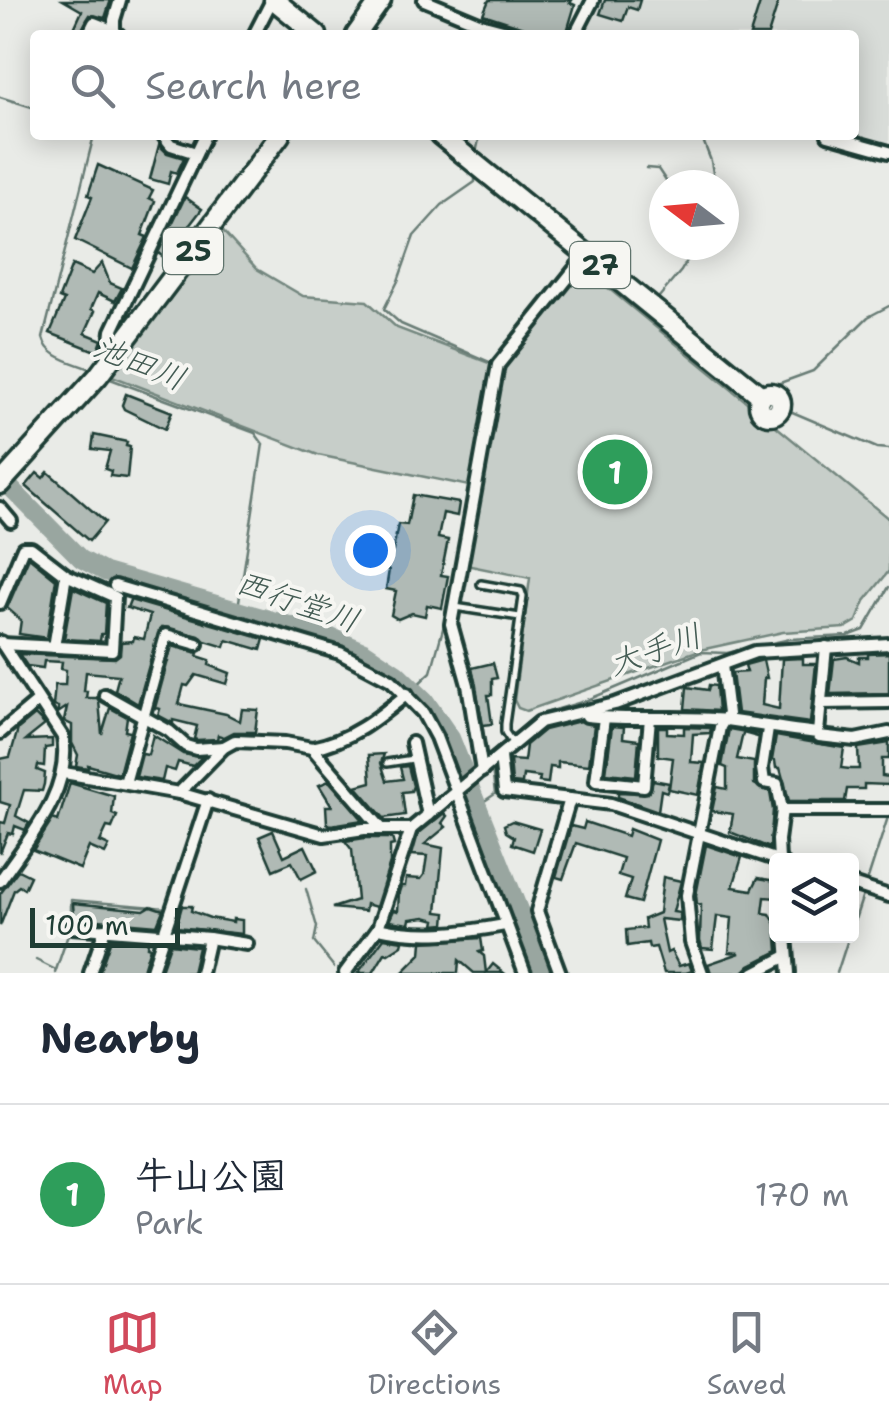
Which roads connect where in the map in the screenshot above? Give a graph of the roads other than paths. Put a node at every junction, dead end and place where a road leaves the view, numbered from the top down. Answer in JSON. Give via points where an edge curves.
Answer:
{"nodes":[{"id":1,"x":120,"y":0,"type":"edge"},
{"id":2,"x":273,"y":0,"type":"edge"},
{"id":3,"x":382,"y":0,"type":"edge"},
{"id":4,"x":424,"y":0,"type":"edge"},
{"id":5,"x":593,"y":0,"type":"edge"},
{"id":6,"x":116,"y":30,"type":"edge"},
{"id":7,"x":257,"y":30,"type":"edge"},
{"id":8,"x":311,"y":30,"type":"edge"},
{"id":9,"x":360,"y":30,"type":"edge"},
{"id":10,"x":502,"y":30,"type":"edge"},
{"id":11,"x":578,"y":30,"type":"edge"},
{"id":12,"x":166,"y":140,"type":"edge"},
{"id":13,"x":202,"y":140,"type":"edge"},
{"id":14,"x":276,"y":140,"type":"edge"},
{"id":15,"x":446,"y":140,"type":"edge"},
{"id":16,"x":846,"y":140,"type":"edge"},
{"id":17,"x":889,"y":152,"type":"edge"},
{"id":18,"x":196,"y":153,"type":"junction"},
{"id":19,"x":587,"y":254,"type":"junction"},
{"id":20,"x":104,"y":368,"type":"junction"},
{"id":21,"x":760,"y":396,"type":"dead end"},
{"id":22,"x":4,"y":480,"type":"edge"},
{"id":23,"x":0,"y":508,"type":"edge"},
{"id":24,"x":10,"y":521,"type":"dead end"},
{"id":25,"x":66,"y":575,"type":"junction"},
{"id":26,"x":482,"y":584,"type":"dead end"},
{"id":27,"x":115,"y":586,"type":"dead end"},
{"id":28,"x":0,"y":603,"type":"edge"},
{"id":29,"x":455,"y":606,"type":"junction"},
{"id":30,"x":520,"y":617,"type":"junction"},
{"id":31,"x":1,"y":642,"type":"edge"},
{"id":32,"x":197,"y":644,"type":"dead end"},
{"id":33,"x":889,"y":644,"type":"edge"},
{"id":34,"x":54,"y":647,"type":"junction"},
{"id":35,"x":826,"y":647,"type":"junction"},
{"id":36,"x":12,"y":659,"type":"junction"},
{"id":37,"x":722,"y":665,"type":"junction"},
{"id":38,"x":0,"y":667,"type":"edge"},
{"id":39,"x":407,"y":694,"type":"junction"},
{"id":40,"x":106,"y":695,"type":"dead end"},
{"id":41,"x":38,"y":700,"type":"junction"},
{"id":42,"x":889,"y":702,"type":"edge"},
{"id":43,"x":821,"y":703,"type":"junction"},
{"id":44,"x":584,"y":711,"type":"junction"},
{"id":45,"x":144,"y":716,"type":"junction"},
{"id":46,"x":604,"y":718,"type":"junction"},
{"id":47,"x":650,"y":718,"type":"junction"},
{"id":48,"x":725,"y":720,"type":"junction"},
{"id":49,"x":768,"y":729,"type":"junction"},
{"id":50,"x":0,"y":733,"type":"edge"},
{"id":51,"x":818,"y":733,"type":"junction"},
{"id":52,"x":889,"y":733,"type":"edge"},
{"id":53,"x":412,"y":744,"type":"dead end"},
{"id":54,"x":513,"y":744,"type":"junction"},
{"id":55,"x":224,"y":747,"type":"junction"},
{"id":56,"x":312,"y":748,"type":"junction"},
{"id":57,"x":500,"y":757,"type":"junction"},
{"id":58,"x":416,"y":758,"type":"junction"},
{"id":59,"x":387,"y":763,"type":"dead end"},
{"id":60,"x":482,"y":771,"type":"junction"},
{"id":61,"x":64,"y":773,"type":"junction"},
{"id":62,"x":125,"y":783,"type":"junction"},
{"id":63,"x":179,"y":793,"type":"junction"},
{"id":64,"x":456,"y":793,"type":"junction"},
{"id":65,"x":570,"y":799,"type":"junction"},
{"id":66,"x":208,"y":800,"type":"junction"},
{"id":67,"x":782,"y":810,"type":"junction"},
{"id":68,"x":889,"y":810,"type":"edge"},
{"id":69,"x":428,"y":815,"type":"junction"},
{"id":70,"x":382,"y":829,"type":"junction"},
{"id":71,"x":411,"y":829,"type":"junction"},
{"id":72,"x":698,"y":833,"type":"junction"},
{"id":73,"x":779,"y":853,"type":"edge"},
{"id":74,"x":769,"y":856,"type":"edge"},
{"id":75,"x":0,"y":881,"type":"edge"},
{"id":76,"x":859,"y":886,"type":"edge"},
{"id":77,"x":889,"y":896,"type":"edge"},
{"id":78,"x":505,"y":925,"type":"junction"},
{"id":79,"x":72,"y":926,"type":"dead end"},
{"id":80,"x":378,"y":928,"type":"junction"},
{"id":81,"x":105,"y":929,"type":"junction"},
{"id":82,"x":164,"y":934,"type":"junction"},
{"id":83,"x":209,"y":938,"type":"junction"},
{"id":84,"x":786,"y":943,"type":"edge"},
{"id":85,"x":247,"y":944,"type":"dead end"},
{"id":86,"x":787,"y":956,"type":"junction"},
{"id":87,"x":349,"y":972,"type":"edge"},
{"id":88,"x":90,"y":973,"type":"edge"},
{"id":89,"x":151,"y":973,"type":"edge"},
{"id":90,"x":201,"y":973,"type":"edge"},
{"id":91,"x":526,"y":973,"type":"edge"},
{"id":92,"x":560,"y":973,"type":"edge"},
{"id":93,"x":702,"y":973,"type":"edge"},
{"id":94,"x":754,"y":973,"type":"edge"},
{"id":95,"x":789,"y":973,"type":"edge"}],
"edges":[{"from":1,"to":6,"type":"street"},
{"from":2,"to":7,"type":"street"},
{"from":2,"to":8,"type":"main road"},
{"from":3,"to":9,"type":"main road"},
{"from":4,"to":10,"type":"street"},
{"from":5,"to":11,"type":"street"},
{"from":12,"to":18,"type":"street"},
{"from":13,"to":18,"type":"street"},
{"from":14,"to":20,"type":"main road","number":"25"},
{"from":15,"to":19,"type":"main road","number":"27"},
{"from":16,"to":17,"type":"street"},
{"from":18,"to":20,"type":"street","via":[[112,331]]},
{"from":19,"to":21,"type":"main road","number":"27"},
{"from":19,"to":29,"type":"street","via":[[498,364]]},
{"from":20,"to":22,"type":"main road","number":"25"},
{"from":23,"to":24,"type":"street"},
{"from":25,"to":28,"type":"street","via":[[23,548]]},
{"from":25,"to":34,"type":"street"},
{"from":25,"to":34,"type":"street","via":[[115,597],[112,650]]},
{"from":26,"to":30,"type":"lane","via":[[520,591]]},
{"from":27,"to":39,"type":"street","via":[[340,653]]},
{"from":29,"to":30,"type":"lane"},
{"from":29,"to":60,"type":"street","via":[[451,624]]},
{"from":30,"to":54,"type":"lane","via":[[505,724]]},
{"from":31,"to":34,"type":"street"},
{"from":31,"to":36,"type":"street"},
{"from":32,"to":45,"type":"street","via":[[166,636]]},
{"from":33,"to":35,"type":"street"},
{"from":35,"to":37,"type":"street","via":[[755,652]]},
{"from":35,"to":43,"type":"street"},
{"from":36,"to":38,"type":"street"},
{"from":36,"to":41,"type":"street"},
{"from":37,"to":44,"type":"street"},
{"from":37,"to":48,"type":"street"},
{"from":39,"to":56,"type":"street","via":[[351,736]]},
{"from":39,"to":64,"type":"street","via":[[436,738]]},
{"from":40,"to":45,"type":"street"},
{"from":41,"to":50,"type":"street"},
{"from":41,"to":61,"type":"street","via":[[63,737]]},
{"from":42,"to":43,"type":"street"},
{"from":43,"to":51,"type":"street"},
{"from":44,"to":46,"type":"street"},
{"from":44,"to":54,"type":"street","via":[[540,722]]},
{"from":45,"to":55,"type":"street","via":[[186,746]]},
{"from":45,"to":62,"type":"street"},
{"from":46,"to":47,"type":"street"},
{"from":46,"to":47,"type":"street","via":[[596,781],[644,786]]},
{"from":47,"to":48,"type":"street"},
{"from":48,"to":49,"type":"street"},
{"from":48,"to":72,"type":"street"},
{"from":49,"to":51,"type":"street"},
{"from":49,"to":67,"type":"street","via":[[764,782],[777,784]]},
{"from":51,"to":52,"type":"street","via":[[855,740]]},
{"from":53,"to":58,"type":"street"},
{"from":54,"to":57,"type":"street"},
{"from":55,"to":56,"type":"street","via":[[256,741]]},
{"from":55,"to":63,"type":"street"},
{"from":56,"to":70,"type":"street"},
{"from":57,"to":60,"type":"street"},
{"from":57,"to":65,"type":"street","via":[[504,792]]},
{"from":58,"to":59,"type":"lane"},
{"from":58,"to":69,"type":"street"},
{"from":60,"to":64,"type":"street"},
{"from":61,"to":62,"type":"street"},
{"from":61,"to":75,"type":"street"},
{"from":62,"to":63,"type":"street"},
{"from":63,"to":66,"type":"street"},
{"from":64,"to":69,"type":"street"},
{"from":64,"to":78,"type":"street"},
{"from":65,"to":72,"type":"street","via":[[611,804]]},
{"from":65,"to":92,"type":"street","via":[[537,911]]},
{"from":66,"to":70,"type":"street","via":[[324,835]]},
{"from":66,"to":82,"type":"street"},
{"from":67,"to":68,"type":"street"},
{"from":67,"to":73,"type":"street"},
{"from":69,"to":71,"type":"street"},
{"from":70,"to":71,"type":"street"},
{"from":71,"to":80,"type":"street"},
{"from":72,"to":74,"type":"street"},
{"from":72,"to":93,"type":"street","via":[[687,895]]},
{"from":76,"to":77,"type":"street"},
{"from":78,"to":80,"type":"street","via":[[408,935]]},
{"from":78,"to":91,"type":"street"},
{"from":79,"to":81,"type":"street"},
{"from":80,"to":87,"type":"street"},
{"from":81,"to":82,"type":"street"},
{"from":81,"to":88,"type":"street"},
{"from":82,"to":83,"type":"street"},
{"from":82,"to":89,"type":"street"},
{"from":83,"to":85,"type":"street"},
{"from":83,"to":90,"type":"street"},
{"from":84,"to":86,"type":"street"},
{"from":86,"to":94,"type":"street"},
{"from":86,"to":95,"type":"street"}]}
